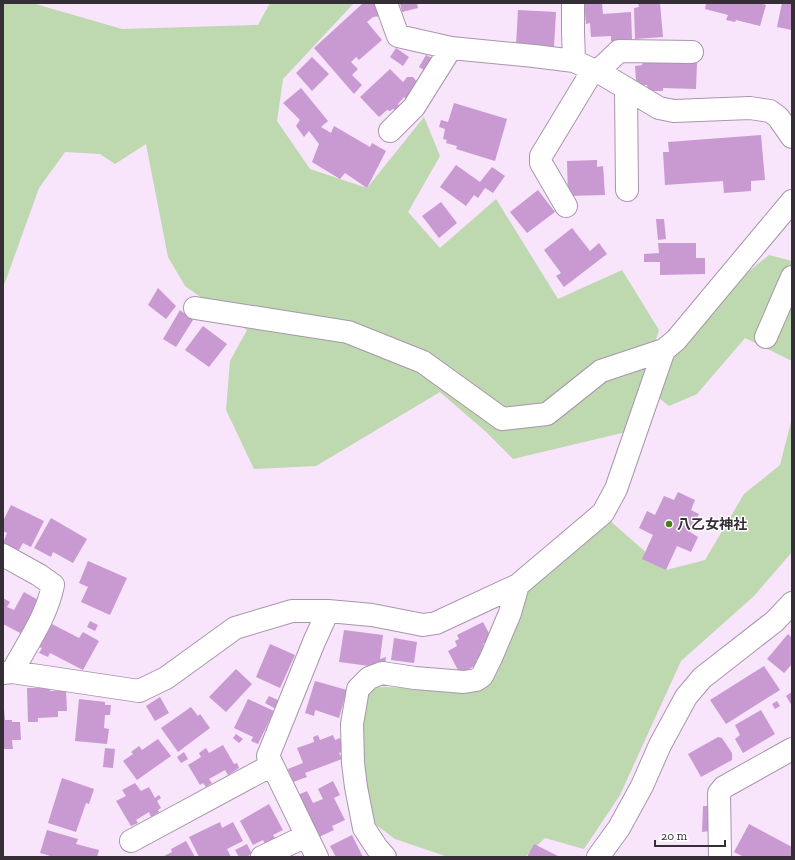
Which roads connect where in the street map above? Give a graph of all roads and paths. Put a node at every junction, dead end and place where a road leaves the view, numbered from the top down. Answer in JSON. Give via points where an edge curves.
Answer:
{"nodes":[{"id":1,"x":386,"y":3,"type":"edge"},
{"id":2,"x":573,"y":3,"type":"edge"},
{"id":3,"x":451,"y":48,"type":"junction"},
{"id":4,"x":692,"y":52,"type":"dead end"},
{"id":5,"x":588,"y":68,"type":"junction"},
{"id":6,"x":626,"y":89,"type":"junction"},
{"id":7,"x":390,"y":131,"type":"dead end"},
{"id":8,"x":792,"y":137,"type":"edge"},
{"id":9,"x":627,"y":190,"type":"dead end"},
{"id":10,"x":792,"y":201,"type":"edge"},
{"id":11,"x":566,"y":206,"type":"dead end"},
{"id":12,"x":792,"y":277,"type":"edge"},
{"id":13,"x":194,"y":308,"type":"dead end"},
{"id":14,"x":766,"y":337,"type":"dead end"},
{"id":15,"x":664,"y":350,"type":"junction"},
{"id":16,"x":3,"y":555,"type":"edge"},
{"id":17,"x":518,"y":585,"type":"junction"},
{"id":18,"x":792,"y":603,"type":"edge"},
{"id":19,"x":328,"y":611,"type":"junction"},
{"id":20,"x":8,"y":673,"type":"edge"},
{"id":21,"x":792,"y":748,"type":"edge"},
{"id":22,"x":272,"y":764,"type":"junction"},
{"id":23,"x":306,"y":836,"type":"junction"},
{"id":24,"x":131,"y":841,"type":"dead end"},
{"id":25,"x":262,"y":857,"type":"edge"},
{"id":26,"x":317,"y":857,"type":"edge"},
{"id":27,"x":385,"y":857,"type":"edge"},
{"id":28,"x":598,"y":857,"type":"edge"},
{"id":29,"x":720,"y":857,"type":"edge"}],
"edges":[{"from":1,"to":3,"type":"street","via":[[398,36]]},
{"from":2,"to":5,"type":"street","via":[[573,32]]},
{"from":3,"to":5,"type":"street","via":[[534,56]]},
{"from":3,"to":7,"type":"street","via":[[414,108]]},
{"from":4,"to":5,"type":"street","via":[[619,51]]},
{"from":5,"to":6,"type":"street"},
{"from":5,"to":11,"type":"street","via":[[541,156],[541,163]]},
{"from":6,"to":8,"type":"street","via":[[659,108],[674,111],[750,108],[770,111],[778,117]]},
{"from":6,"to":9,"type":"street"},
{"from":10,"to":15,"type":"street","via":[[676,340]]},
{"from":12,"to":14,"type":"street"},
{"from":13,"to":15,"type":"street","via":[[348,332],[423,362],[502,419],[546,414],[601,371]]},
{"from":15,"to":17,"type":"street","via":[[616,489],[603,513]]},
{"from":16,"to":20,"type":"street","via":[[53,585],[45,611]]},
{"from":17,"to":19,"type":"street","via":[[436,623],[423,625],[372,615]]},
{"from":17,"to":27,"type":"street","via":[[510,613],[491,658],[482,676],[476,680],[464,682],[382,673],[369,678],[358,689],[352,724],[356,787],[364,828]]},
{"from":18,"to":28,"type":"street","via":[[775,621],[702,678],[686,697],[619,828]]},
{"from":19,"to":20,"type":"street","via":[[292,610],[235,628],[166,678],[139,691]]},
{"from":19,"to":22,"type":"street","via":[[268,756]]},
{"from":21,"to":29,"type":"street","via":[[724,787],[719,793]]},
{"from":22,"to":23,"type":"street"},
{"from":22,"to":24,"type":"street"},
{"from":23,"to":25,"type":"street"},
{"from":23,"to":26,"type":"street"}]}
